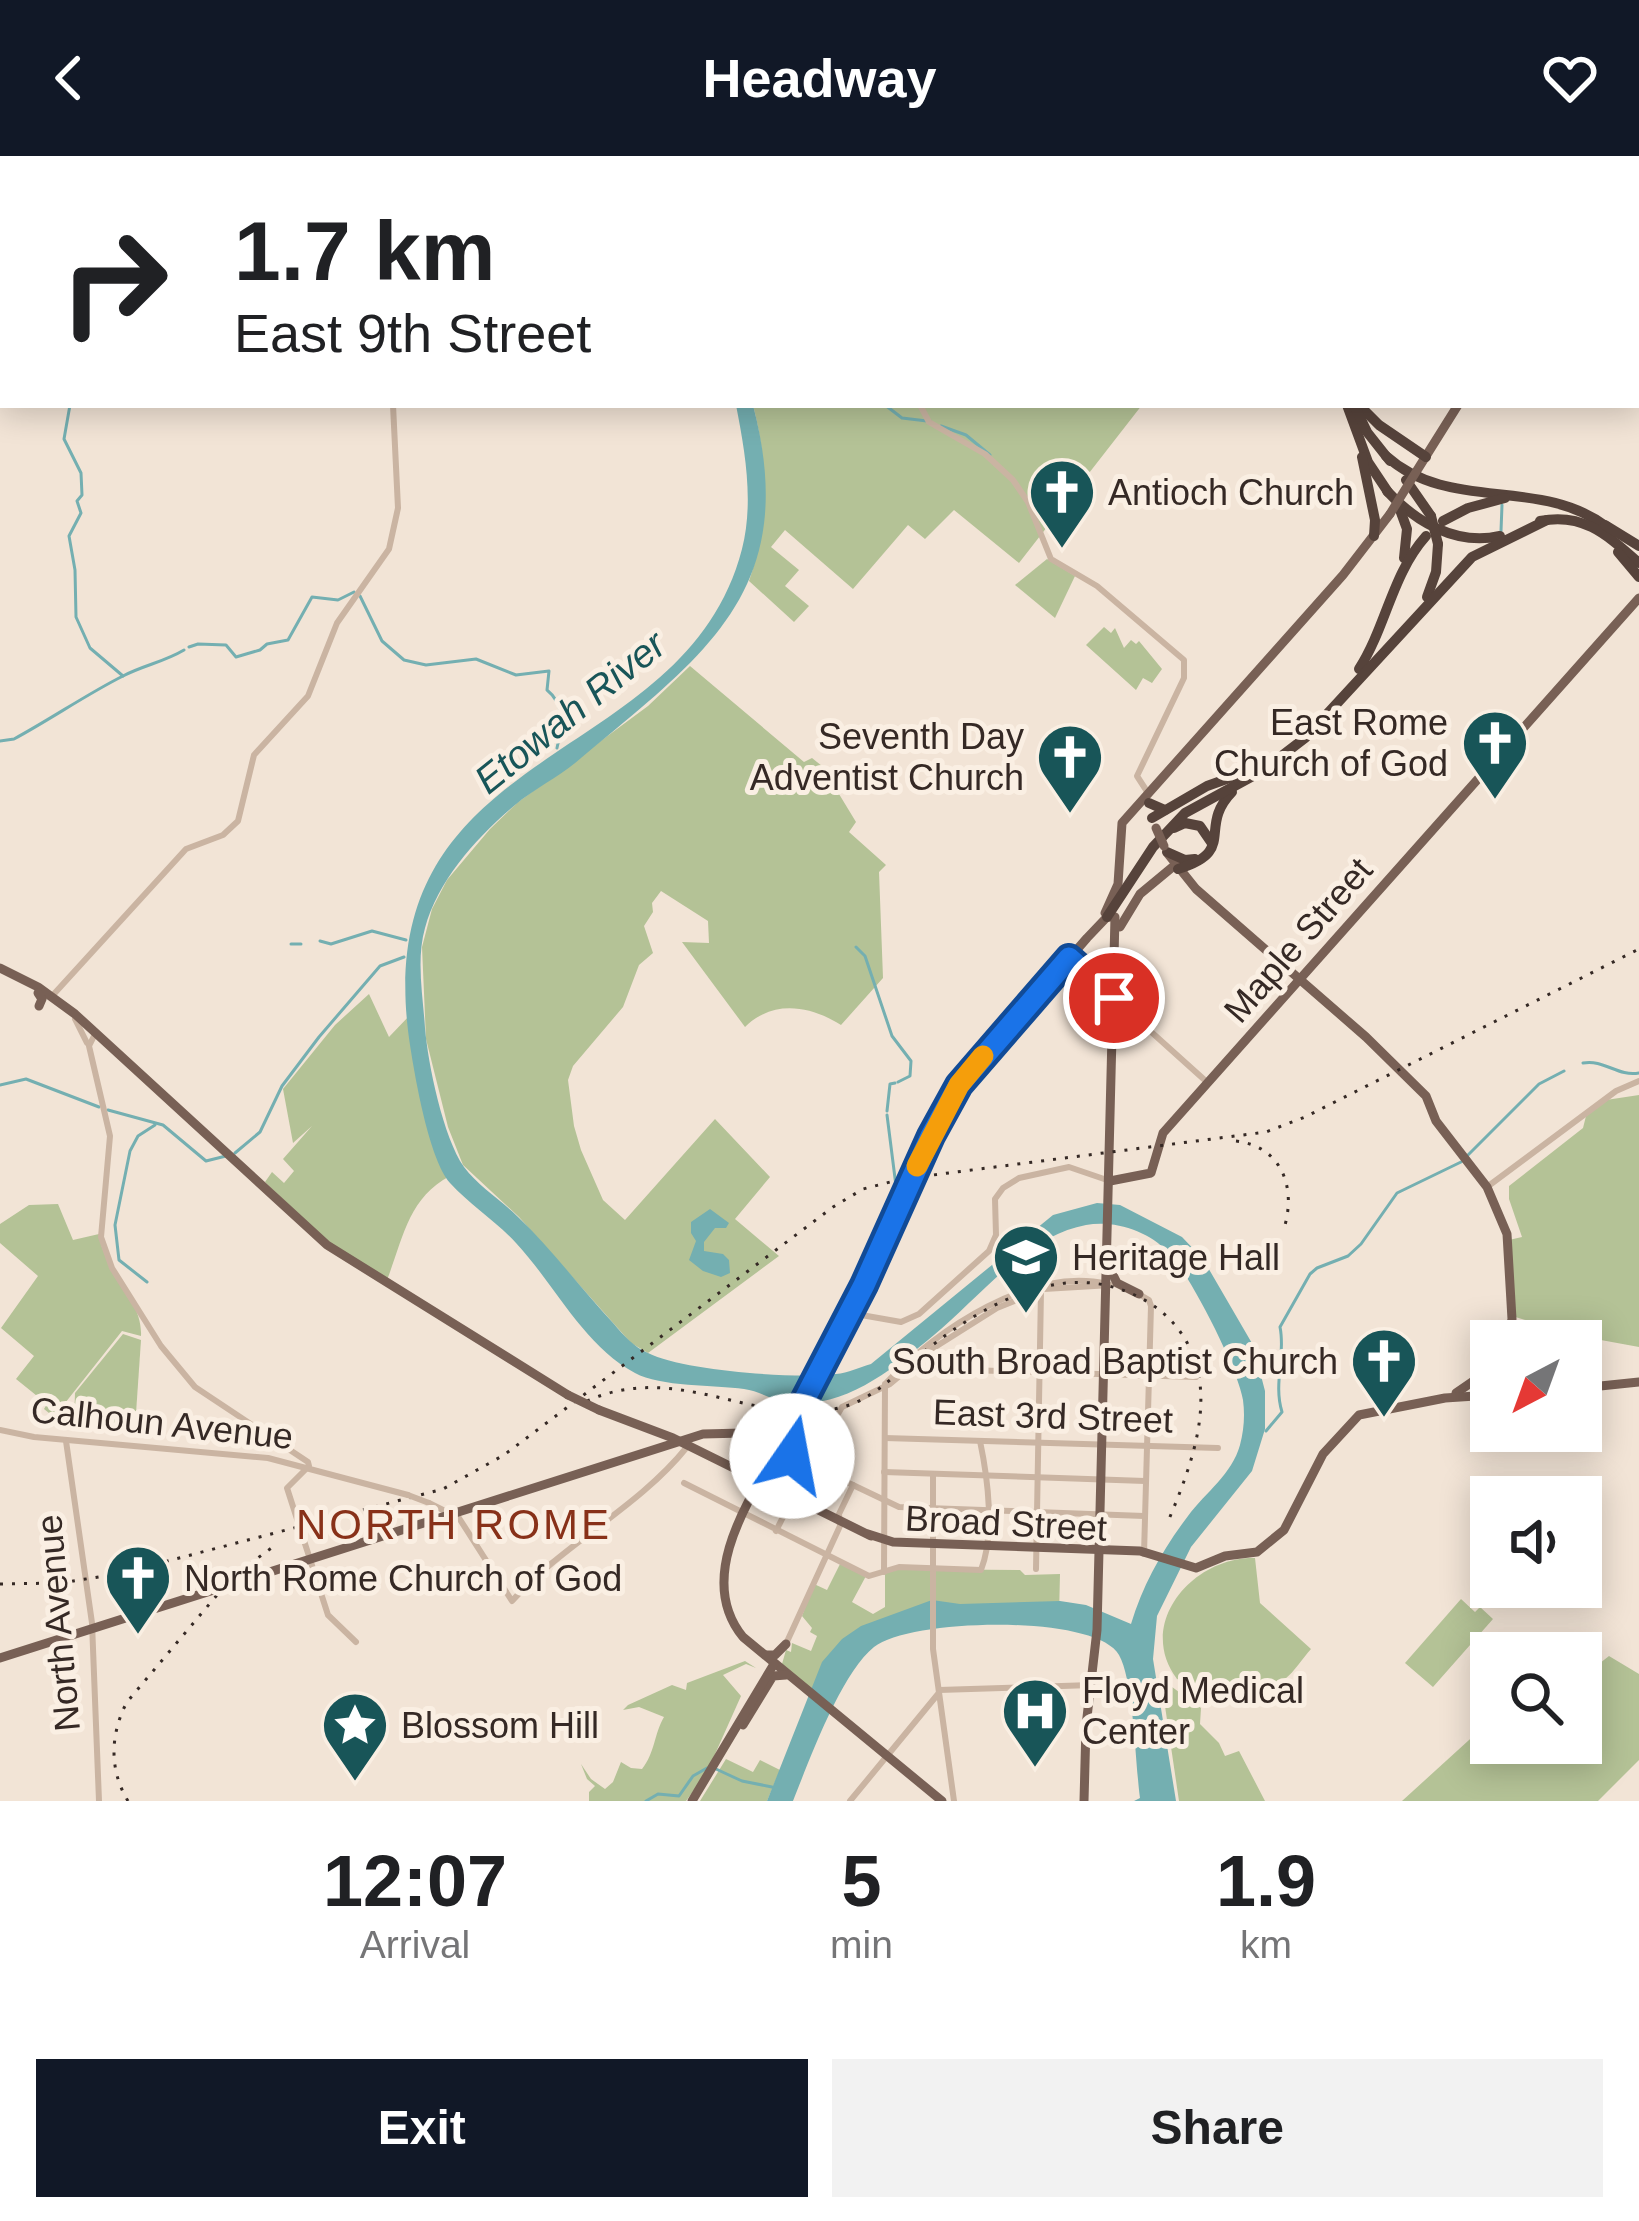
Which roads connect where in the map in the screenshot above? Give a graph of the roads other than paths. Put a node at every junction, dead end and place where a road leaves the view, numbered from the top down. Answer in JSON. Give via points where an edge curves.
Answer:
{"nodes":[{"id":1,"x":393,"y":408,"type":"edge"},
{"id":2,"x":922,"y":408,"type":"edge"},
{"id":3,"x":1354,"y":408,"type":"edge"},
{"id":4,"x":1356,"y":408,"type":"edge"},
{"id":5,"x":1358,"y":408,"type":"edge"},
{"id":6,"x":1456,"y":408,"type":"edge"},
{"id":7,"x":1379,"y":425,"type":"junction"},
{"id":8,"x":1358,"y":436,"type":"junction"},
{"id":9,"x":1372,"y":440,"type":"junction"},
{"id":10,"x":1386,"y":456,"type":"junction"},
{"id":11,"x":1426,"y":457,"type":"junction"},
{"id":12,"x":1387,"y":490,"type":"junction"},
{"id":13,"x":1520,"y":496,"type":"junction"},
{"id":14,"x":1383,"y":519,"type":"junction"},
{"id":15,"x":1437,"y":519,"type":"junction"},
{"id":16,"x":1547,"y":520,"type":"junction"},
{"id":17,"x":1600,"y":526,"type":"junction"},
{"id":18,"x":1374,"y":536,"type":"joint"},
{"id":19,"x":1639,"y":555,"type":"edge"},
{"id":20,"x":1639,"y":577,"type":"edge"},
{"id":21,"x":1639,"y":595,"type":"edge"},
{"id":22,"x":1390,"y":602,"type":"junction"},
{"id":23,"x":1408,"y":624,"type":"junction"},
{"id":24,"x":1382,"y":643,"type":"junction"},
{"id":25,"x":1256,"y":771,"type":"junction"},
{"id":26,"x":1154,"y":821,"type":"junction"},
{"id":27,"x":1180,"y":870,"type":"junction"},
{"id":28,"x":1101,"y":923,"type":"junction"},
{"id":29,"x":1116,"y":937,"type":"junction"},
{"id":30,"x":1069,"y":958,"type":"junction"},
{"id":31,"x":0,"y":970,"type":"edge"},
{"id":32,"x":1301,"y":979,"type":"junction"},
{"id":33,"x":1114,"y":998,"type":"junction"},
{"id":34,"x":51,"y":999,"type":"junction"},
{"id":35,"x":93,"y":1038,"type":"junction"},
{"id":36,"x":1639,"y":1081,"type":"edge"},
{"id":37,"x":1208,"y":1083,"type":"junction"},
{"id":38,"x":1110,"y":1181,"type":"junction"},
{"id":39,"x":1487,"y":1187,"type":"junction"},
{"id":40,"x":1104,"y":1280,"type":"junction"},
{"id":41,"x":1041,"y":1287,"type":"junction"},
{"id":42,"x":1138,"y":1294,"type":"joint"},
{"id":43,"x":1106,"y":1300,"type":"junction"},
{"id":44,"x":850,"y":1313,"type":"junction"},
{"id":45,"x":1512,"y":1320,"type":"edge"},
{"id":46,"x":1105,"y":1352,"type":"junction"},
{"id":47,"x":964,"y":1370,"type":"dead end"},
{"id":48,"x":1041,"y":1372,"type":"junction"},
{"id":49,"x":1104,"y":1374,"type":"junction"},
{"id":50,"x":1148,"y":1376,"type":"junction"},
{"id":51,"x":1196,"y":1377,"type":"dead end"},
{"id":52,"x":1639,"y":1382,"type":"edge"},
{"id":53,"x":885,"y":1384,"type":"junction"},
{"id":54,"x":1602,"y":1386,"type":"edge"},
{"id":55,"x":1470,"y":1387,"type":"edge"},
{"id":56,"x":1462,"y":1394,"type":"junction"},
{"id":57,"x":1470,"y":1394,"type":"edge"},
{"id":58,"x":566,"y":1396,"type":"junction"},
{"id":59,"x":597,"y":1412,"type":"junction"},
{"id":60,"x":634,"y":1428,"type":"junction"},
{"id":61,"x":0,"y":1430,"type":"edge"},
{"id":62,"x":785,"y":1437,"type":"junction"},
{"id":63,"x":754,"y":1438,"type":"junction"},
{"id":64,"x":885,"y":1438,"type":"junction"},
{"id":65,"x":66,"y":1440,"type":"junction"},
{"id":66,"x":701,"y":1440,"type":"junction"},
{"id":67,"x":980,"y":1441,"type":"junction"},
{"id":68,"x":1040,"y":1444,"type":"junction"},
{"id":69,"x":684,"y":1445,"type":"junction"},
{"id":70,"x":1102,"y":1446,"type":"junction"},
{"id":71,"x":1146,"y":1448,"type":"junction"},
{"id":72,"x":1219,"y":1448,"type":"dead end"},
{"id":73,"x":779,"y":1449,"type":"junction"},
{"id":74,"x":658,"y":1450,"type":"junction"},
{"id":75,"x":705,"y":1454,"type":"junction"},
{"id":76,"x":792,"y":1456,"type":"junction"},
{"id":77,"x":809,"y":1465,"type":"junction"},
{"id":78,"x":309,"y":1466,"type":"junction"},
{"id":79,"x":734,"y":1468,"type":"junction"},
{"id":80,"x":884,"y":1472,"type":"junction"},
{"id":81,"x":933,"y":1474,"type":"junction"},
{"id":82,"x":987,"y":1476,"type":"junction"},
{"id":83,"x":1039,"y":1478,"type":"junction"},
{"id":84,"x":1101,"y":1480,"type":"junction"},
{"id":85,"x":1145,"y":1481,"type":"junction"},
{"id":86,"x":762,"y":1482,"type":"junction"},
{"id":87,"x":683,"y":1484,"type":"dead end"},
{"id":88,"x":853,"y":1485,"type":"junction"},
{"id":89,"x":754,"y":1495,"type":"junction"},
{"id":90,"x":793,"y":1498,"type":"junction"},
{"id":91,"x":885,"y":1500,"type":"junction"},
{"id":92,"x":898,"y":1507,"type":"junction"},
{"id":93,"x":934,"y":1508,"type":"junction"},
{"id":94,"x":987,"y":1510,"type":"junction"},
{"id":95,"x":1038,"y":1512,"type":"junction"},
{"id":96,"x":454,"y":1514,"type":"junction"},
{"id":97,"x":1100,"y":1514,"type":"junction"},
{"id":98,"x":744,"y":1515,"type":"junction"},
{"id":99,"x":1144,"y":1516,"type":"junction"},
{"id":100,"x":884,"y":1519,"type":"junction"},
{"id":101,"x":839,"y":1520,"type":"junction"},
{"id":102,"x":776,"y":1531,"type":"junction"},
{"id":103,"x":884,"y":1541,"type":"junction"},
{"id":104,"x":933,"y":1545,"type":"junction"},
{"id":105,"x":986,"y":1547,"type":"junction"},
{"id":106,"x":1037,"y":1549,"type":"junction"},
{"id":107,"x":1099,"y":1552,"type":"junction"},
{"id":108,"x":1149,"y":1554,"type":"junction"},
{"id":109,"x":826,"y":1555,"type":"junction"},
{"id":110,"x":310,"y":1559,"type":"junction"},
{"id":111,"x":884,"y":1568,"type":"junction"},
{"id":112,"x":933,"y":1568,"type":"junction"},
{"id":113,"x":1036,"y":1569,"type":"dead end"},
{"id":114,"x":92,"y":1627,"type":"junction"},
{"id":115,"x":743,"y":1637,"type":"junction"},
{"id":116,"x":356,"y":1642,"type":"dead end"},
{"id":117,"x":784,"y":1648,"type":"junction"},
{"id":118,"x":763,"y":1654,"type":"junction"},
{"id":119,"x":0,"y":1658,"type":"edge"},
{"id":120,"x":775,"y":1664,"type":"junction"},
{"id":121,"x":766,"y":1674,"type":"junction"},
{"id":122,"x":787,"y":1676,"type":"junction"},
{"id":123,"x":1092,"y":1684,"type":"junction"},
{"id":124,"x":799,"y":1685,"type":"junction"},
{"id":125,"x":938,"y":1690,"type":"junction"},
{"id":126,"x":743,"y":1725,"type":"junction"},
{"id":127,"x":723,"y":1757,"type":"junction"},
{"id":128,"x":887,"y":1758,"type":"junction"},
{"id":129,"x":99,"y":1801,"type":"edge"},
{"id":130,"x":695,"y":1801,"type":"edge"},
{"id":131,"x":850,"y":1801,"type":"edge"},
{"id":132,"x":942,"y":1801,"type":"edge"},
{"id":133,"x":954,"y":1801,"type":"edge"},
{"id":134,"x":1084,"y":1801,"type":"edge"}],
"edges":[{"from":1,"to":34,"type":"street","via":[[392,541],[337,623],[308,696],[253,757],[238,821],[186,849]]},
{"from":2,"to":26,"type":"street","via":[[932,424],[1013,480],[1051,559],[1097,586],[1184,660],[1186,672],[1137,776]]},
{"from":3,"to":8,"type":"highway"},
{"from":4,"to":9,"type":"highway"},
{"from":5,"to":7,"type":"highway"},
{"from":6,"to":11,"type":"main road"},
{"from":7,"to":9,"type":"highway","via":[[1369,426]]},
{"from":7,"to":11,"type":"highway"},
{"from":8,"to":12,"type":"highway"},
{"from":8,"to":14,"type":"highway"},
{"from":9,"to":10,"type":"highway"},
{"from":10,"to":13,"type":"highway","via":[[1444,488]]},
{"from":10,"to":15,"type":"highway"},
{"from":11,"to":14,"type":"main road","bridge":true},
{"from":12,"to":16,"type":"highway","via":[[1429,525],[1466,537]]},
{"from":12,"to":22,"type":"highway","via":[[1408,536]]},
{"from":13,"to":15,"type":"highway"},
{"from":13,"to":17,"type":"highway","via":[[1557,501]]},
{"from":14,"to":18,"type":"highway"},
{"from":15,"to":22,"type":"highway","bridge":true},
{"from":15,"to":23,"type":"highway","bridge":true,"via":[[1434,581]]},
{"from":16,"to":17,"type":"highway"},
{"from":16,"to":23,"type":"highway","via":[[1472,557]]},
{"from":17,"to":19,"type":"highway"},
{"from":17,"to":20,"type":"highway"},
{"from":18,"to":26,"type":"main road"},
{"from":21,"to":32,"type":"main road","name":"Maple Street"},
{"from":22,"to":24,"type":"highway"},
{"from":23,"to":24,"type":"highway"},
{"from":24,"to":25,"type":"highway","via":[[1314,729]]},
{"from":25,"to":26,"type":"highway","via":[[1185,813]]},
{"from":25,"to":26,"type":"highway","via":[[1216,782]]},
{"from":25,"to":27,"type":"highway","via":[[1215,818],[1212,851]]},
{"from":25,"to":28,"type":"highway","via":[[1165,827]]},
{"from":26,"to":27,"type":"highway"},
{"from":26,"to":27,"type":"highway","via":[[1204,829],[1211,841]]},
{"from":26,"to":28,"type":"highway"},
{"from":26,"to":28,"type":"main road","via":[[1120,827],[1118,884]]},
{"from":27,"to":29,"type":"main road","via":[[1148,886]]},
{"from":27,"to":32,"type":"main road"},
{"from":28,"to":29,"type":"main road","via":[[1115,917]]},
{"from":28,"to":30,"type":"main road"},
{"from":29,"to":33,"type":"main road"},
{"from":30,"to":33,"type":"street"},
{"from":30,"to":44,"type":"main road","bridge":true,"via":[[959,1085]]},
{"from":31,"to":34,"type":"main road"},
{"from":31,"to":34,"type":"main road"},
{"from":32,"to":37,"type":"main road","name":"Maple Street"},
{"from":32,"to":39,"type":"main road","via":[[1424,1093]]},
{"from":33,"to":37,"type":"street"},
{"from":33,"to":38,"type":"main road"},
{"from":34,"to":35,"type":"main road"},
{"from":34,"to":35,"type":"main road"},
{"from":35,"to":58,"type":"main road","via":[[327,1245]]},
{"from":35,"to":58,"type":"main road","via":[[313,1240]]},
{"from":35,"to":78,"type":"street","via":[[110,1136],[101,1237],[112,1268],[195,1388]]},
{"from":36,"to":39,"type":"street"},
{"from":37,"to":38,"type":"main road","name":"Maple Street","via":[[1163,1132],[1151,1174]]},
{"from":38,"to":40,"type":"main road"},
{"from":38,"to":44,"type":"street","via":[[1069,1168],[1019,1178],[995,1199],[989,1251],[920,1314],[901,1322]]},
{"from":39,"to":45,"type":"main road","via":[[1508,1239]]},
{"from":40,"to":41,"type":"street"},
{"from":40,"to":42,"type":"main road"},
{"from":40,"to":43,"type":"main road"},
{"from":40,"to":43,"type":"main road"},
{"from":40,"to":46,"type":"main road"},
{"from":41,"to":48,"type":"street"},
{"from":41,"to":53,"type":"street","via":[[1004,1298],[941,1337]]},
{"from":42,"to":50,"type":"street","via":[[1150,1301]]},
{"from":43,"to":46,"type":"main road"},
{"from":44,"to":62,"type":"main road","bridge":true},
{"from":46,"to":49,"type":"main road"},
{"from":47,"to":48,"type":"street"},
{"from":48,"to":49,"type":"street"},
{"from":48,"to":68,"type":"street"},
{"from":49,"to":50,"type":"street"},
{"from":49,"to":70,"type":"main road"},
{"from":50,"to":51,"type":"street"},
{"from":50,"to":71,"type":"street"},
{"from":52,"to":54,"type":"main road"},
{"from":53,"to":64,"type":"street"},
{"from":53,"to":77,"type":"street","via":[[836,1412]]},
{"from":55,"to":56,"type":"main road"},
{"from":56,"to":57,"type":"main road"},
{"from":56,"to":108,"type":"main road","name":"Broad Street","via":[[1359,1415],[1323,1454],[1289,1524],[1257,1552],[1199,1567]]},
{"from":58,"to":59,"type":"main road","bridge":true},
{"from":59,"to":60,"type":"main road"},
{"from":59,"to":69,"type":"main road"},
{"from":60,"to":69,"type":"main road"},
{"from":60,"to":74,"type":"main road","via":[[661,1440]]},
{"from":61,"to":65,"type":"street","name":"Calhoun Avenue"},
{"from":62,"to":73,"type":"main road"},
{"from":62,"to":76,"type":"main road"},
{"from":63,"to":66,"type":"main road"},
{"from":63,"to":69,"type":"main road","via":[[722,1431]]},
{"from":63,"to":73,"type":"main road"},
{"from":64,"to":67,"type":"street","name":"East 3rd Street"},
{"from":64,"to":80,"type":"street"},
{"from":65,"to":78,"type":"street","name":"Calhoun Avenue"},
{"from":65,"to":114,"type":"street","name":"North Avenue"},
{"from":66,"to":69,"type":"main road"},
{"from":66,"to":75,"type":"main road"},
{"from":67,"to":68,"type":"street","name":"East 3rd Street"},
{"from":67,"to":82,"type":"street"},
{"from":68,"to":70,"type":"street","name":"East 3rd Street"},
{"from":68,"to":83,"type":"street"},
{"from":69,"to":74,"type":"main road"},
{"from":69,"to":75,"type":"main road","name":"Broad Street"},
{"from":69,"to":96,"type":"street","via":[[674,1464],[512,1601]]},
{"from":70,"to":71,"type":"street","name":"East 3rd Street"},
{"from":70,"to":84,"type":"main road"},
{"from":71,"to":72,"type":"street","name":"East 3rd Street"},
{"from":71,"to":85,"type":"street"},
{"from":73,"to":76,"type":"main road"},
{"from":73,"to":86,"type":"main road"},
{"from":74,"to":96,"type":"main road"},
{"from":75,"to":79,"type":"main road","name":"Broad Street"},
{"from":76,"to":77,"type":"main road"},
{"from":77,"to":88,"type":"street"},
{"from":77,"to":90,"type":"main road"},
{"from":78,"to":96,"type":"street","name":"Calhoun Avenue","bridge":true},
{"from":78,"to":110,"type":"street","via":[[287,1488]]},
{"from":79,"to":86,"type":"main road","name":"Broad Street"},
{"from":79,"to":89,"type":"main road","via":[[753,1482]]},
{"from":80,"to":81,"type":"street"},
{"from":80,"to":91,"type":"street"},
{"from":81,"to":82,"type":"street"},
{"from":81,"to":93,"type":"street"},
{"from":82,"to":83,"type":"street"},
{"from":82,"to":94,"type":"street"},
{"from":83,"to":84,"type":"street"},
{"from":83,"to":95,"type":"street"},
{"from":84,"to":85,"type":"street"},
{"from":84,"to":97,"type":"main road"},
{"from":85,"to":99,"type":"street"},
{"from":86,"to":89,"type":"main road"},
{"from":86,"to":90,"type":"main road","name":"Broad Street"},
{"from":87,"to":98,"type":"street"},
{"from":88,"to":91,"type":"street"},
{"from":88,"to":101,"type":"street"},
{"from":89,"to":98,"type":"main road"},
{"from":90,"to":101,"type":"main road","name":"Broad Street"},
{"from":90,"to":102,"type":"street"},
{"from":91,"to":92,"type":"street"},
{"from":91,"to":100,"type":"street"},
{"from":92,"to":93,"type":"street"},
{"from":92,"to":100,"type":"street","via":[[886,1509]]},
{"from":93,"to":94,"type":"street"},
{"from":93,"to":104,"type":"street"},
{"from":94,"to":95,"type":"street"},
{"from":94,"to":105,"type":"street"},
{"from":95,"to":97,"type":"street"},
{"from":95,"to":106,"type":"street"},
{"from":96,"to":110,"type":"main road"},
{"from":97,"to":99,"type":"street"},
{"from":97,"to":107,"type":"main road"},
{"from":98,"to":102,"type":"street"},
{"from":98,"to":115,"type":"main road","via":[[724,1557],[722,1585]]},
{"from":99,"to":108,"type":"street"},
{"from":100,"to":103,"type":"street"},
{"from":101,"to":103,"type":"main road","name":"Broad Street"},
{"from":101,"to":109,"type":"street"},
{"from":102,"to":109,"type":"street"},
{"from":103,"to":104,"type":"main road","name":"Broad Street"},
{"from":103,"to":111,"type":"street"},
{"from":104,"to":105,"type":"main road","name":"Broad Street"},
{"from":104,"to":112,"type":"street"},
{"from":105,"to":106,"type":"main road","name":"Broad Street"},
{"from":105,"to":112,"type":"street","via":[[984,1569]]},
{"from":106,"to":107,"type":"main road","name":"Broad Street"},
{"from":106,"to":113,"type":"street"},
{"from":107,"to":108,"type":"main road","name":"Broad Street"},
{"from":107,"to":123,"type":"main road"},
{"from":109,"to":111,"type":"street","via":[[868,1576]]},
{"from":109,"to":117,"type":"street"},
{"from":110,"to":114,"type":"main road"},
{"from":110,"to":116,"type":"street","via":[[328,1616]]},
{"from":111,"to":112,"type":"street"},
{"from":112,"to":125,"type":"street"},
{"from":114,"to":119,"type":"main road"},
{"from":114,"to":129,"type":"street","name":"North Avenue"},
{"from":115,"to":118,"type":"main road"},
{"from":115,"to":121,"type":"main road","via":[[768,1665]]},
{"from":117,"to":118,"type":"main road"},
{"from":117,"to":120,"type":"street"},
{"from":117,"to":124,"type":"main road","via":[[781,1664]]},
{"from":118,"to":120,"type":"main road"},
{"from":120,"to":121,"type":"main road"},
{"from":120,"to":122,"type":"main road"},
{"from":120,"to":126,"type":"main road"},
{"from":121,"to":127,"type":"main road"},
{"from":122,"to":124,"type":"main road"},
{"from":122,"to":126,"type":"main road","via":[[772,1676]]},
{"from":123,"to":125,"type":"street"},
{"from":123,"to":134,"type":"main road"},
{"from":124,"to":128,"type":"main road"},
{"from":125,"to":128,"type":"street"},
{"from":125,"to":133,"type":"street"},
{"from":126,"to":127,"type":"main road"},
{"from":127,"to":130,"type":"main road"},
{"from":128,"to":131,"type":"street"},
{"from":128,"to":132,"type":"main road"}]}
